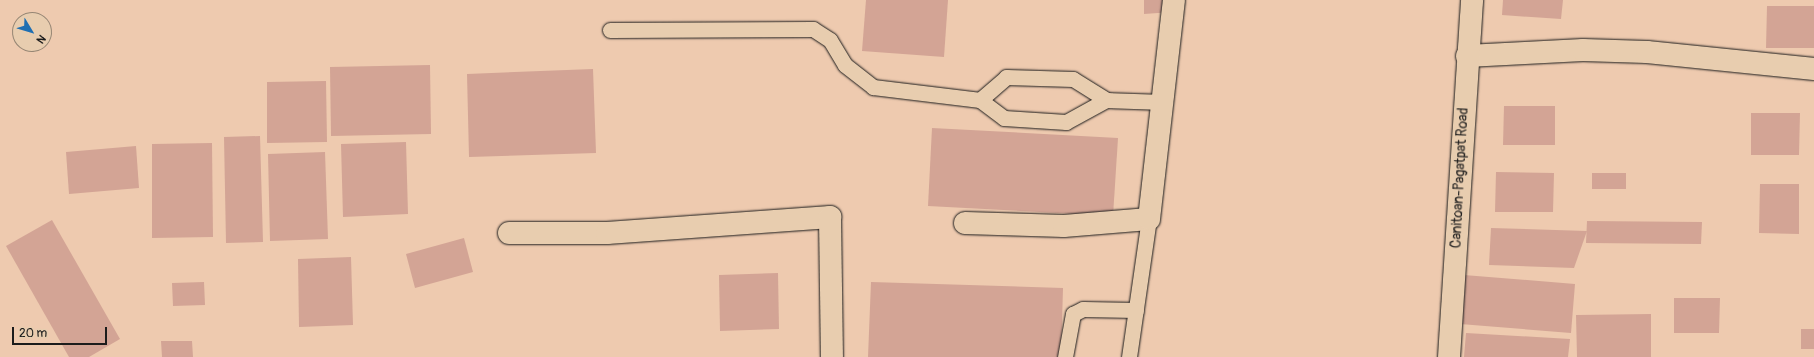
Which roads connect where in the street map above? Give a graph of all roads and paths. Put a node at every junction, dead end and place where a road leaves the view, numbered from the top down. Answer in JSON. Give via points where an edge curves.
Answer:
{"nodes":[{"id":1,"x":1174,"y":0,"type":"edge"},
{"id":2,"x":1472,"y":0,"type":"edge"},
{"id":3,"x":610,"y":30,"type":"dead end"},
{"id":4,"x":1467,"y":56,"type":"junction"},
{"id":5,"x":1814,"y":69,"type":"edge"},
{"id":6,"x":980,"y":100,"type":"junction"},
{"id":7,"x":1106,"y":100,"type":"junction"},
{"id":8,"x":1164,"y":102,"type":"junction"},
{"id":9,"x":1149,"y":219,"type":"junction"},
{"id":10,"x":965,"y":223,"type":"dead end"},
{"id":11,"x":509,"y":233,"type":"dead end"},
{"id":12,"x":1136,"y":310,"type":"junction"},
{"id":13,"x":832,"y":357,"type":"edge"},
{"id":14,"x":1065,"y":357,"type":"edge"},
{"id":15,"x":1129,"y":357,"type":"edge"},
{"id":16,"x":1449,"y":357,"type":"edge"}],
"edges":[{"from":1,"to":8,"type":"street"},
{"from":2,"to":4,"type":"street","name":"Canitoan-Pagatpat Road"},
{"from":3,"to":6,"type":"lane","via":[[813,29],[830,40],[845,66],[873,87]]},
{"from":4,"to":5,"type":"street","via":[[1583,50],[1647,52]]},
{"from":4,"to":16,"type":"street","name":"Canitoan-Pagatpat Road"},
{"from":6,"to":7,"type":"lane","via":[[1004,118],[1066,122]]},
{"from":6,"to":7,"type":"lane","via":[[1006,77],[1073,79]]},
{"from":7,"to":8,"type":"lane"},
{"from":8,"to":9,"type":"street"},
{"from":9,"to":10,"type":"street","via":[[1064,226]]},
{"from":9,"to":12,"type":"lane"},
{"from":11,"to":13,"type":"street","via":[[606,233],[830,217]]},
{"from":12,"to":14,"type":"lane","via":[[1084,309],[1073,314]]},
{"from":12,"to":15,"type":"lane"}]}
